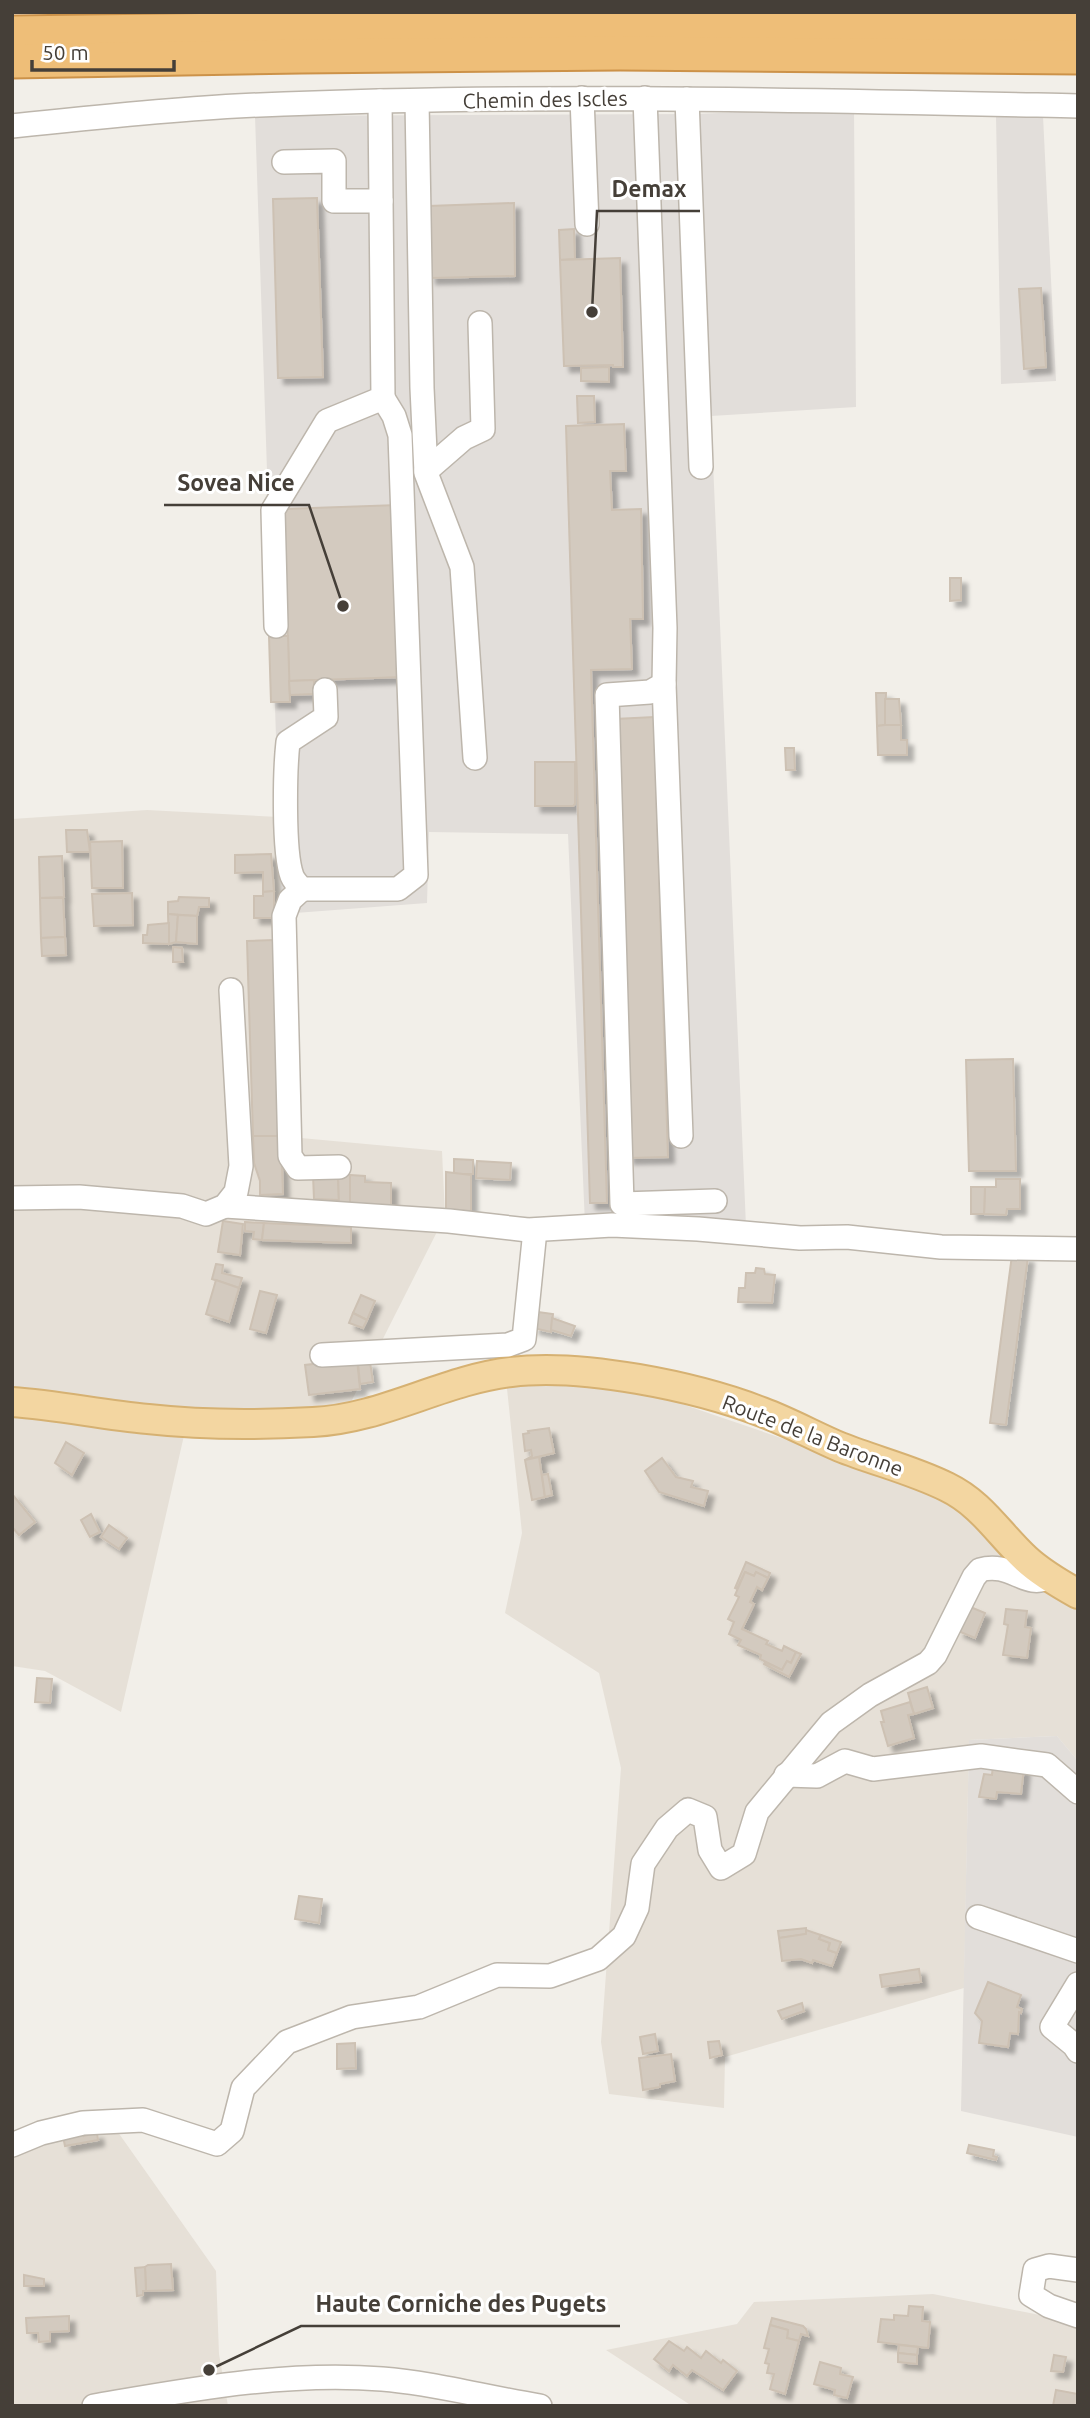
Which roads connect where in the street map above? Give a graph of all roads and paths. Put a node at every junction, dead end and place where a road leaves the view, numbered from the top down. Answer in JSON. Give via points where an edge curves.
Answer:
{"nodes":[{"id":1,"x":1078,"y":28,"type":"edge"},
{"id":2,"x":12,"y":33,"type":"edge"},
{"id":3,"x":1078,"y":57,"type":"edge"},
{"id":4,"x":12,"y":61,"type":"edge"},
{"id":5,"x":582,"y":98,"type":"junction"},
{"id":6,"x":645,"y":98,"type":"junction"},
{"id":7,"x":687,"y":99,"type":"junction"},
{"id":8,"x":380,"y":101,"type":"junction"},
{"id":9,"x":417,"y":101,"type":"junction"},
{"id":10,"x":1078,"y":106,"type":"edge"},
{"id":11,"x":12,"y":126,"type":"edge"},
{"id":12,"x":284,"y":162,"type":"dead end"},
{"id":13,"x":381,"y":201,"type":"junction"},
{"id":14,"x":587,"y":224,"type":"dead end"},
{"id":15,"x":480,"y":323,"type":"dead end"},
{"id":16,"x":383,"y":398,"type":"junction"},
{"id":17,"x":701,"y":467,"type":"dead end"},
{"id":18,"x":426,"y":471,"type":"junction"},
{"id":19,"x":275,"y":626,"type":"dead end"},
{"id":20,"x":664,"y":684,"type":"junction"},
{"id":21,"x":326,"y":690,"type":"dead end"},
{"id":22,"x":475,"y":758,"type":"dead end"},
{"id":23,"x":302,"y":890,"type":"junction"},
{"id":24,"x":231,"y":990,"type":"dead end"},
{"id":25,"x":681,"y":1136,"type":"dead end"},
{"id":26,"x":339,"y":1167,"type":"dead end"},
{"id":27,"x":12,"y":1198,"type":"edge"},
{"id":28,"x":715,"y":1200,"type":"dead end"},
{"id":29,"x":225,"y":1206,"type":"junction"},
{"id":30,"x":535,"y":1230,"type":"junction"},
{"id":31,"x":1078,"y":1249,"type":"edge"},
{"id":32,"x":322,"y":1354,"type":"dead end"},
{"id":33,"x":12,"y":1402,"type":"edge"},
{"id":34,"x":1049,"y":1577,"type":"junction"},
{"id":35,"x":1078,"y":1594,"type":"edge"},
{"id":36,"x":786,"y":1775,"type":"junction"},
{"id":37,"x":1078,"y":1792,"type":"edge"},
{"id":38,"x":978,"y":1917,"type":"dead end"},
{"id":39,"x":1078,"y":1951,"type":"edge"},
{"id":40,"x":1078,"y":1984,"type":"edge"},
{"id":41,"x":1078,"y":2051,"type":"edge"},
{"id":42,"x":12,"y":2145,"type":"edge"},
{"id":43,"x":1078,"y":2270,"type":"edge"},
{"id":44,"x":1078,"y":2316,"type":"edge"},
{"id":45,"x":94,"y":2406,"type":"edge"},
{"id":46,"x":540,"y":2406,"type":"edge"}],
"edges":[{"from":1,"to":2,"type":"highway","via":[[621,25]]},
{"from":3,"to":4,"type":"highway","via":[[301,55]]},
{"from":5,"to":6,"type":"street","name":"Chemin des Iscles"},
{"from":5,"to":9,"type":"street","name":"Chemin des Iscles"},
{"from":5,"to":14,"type":"street"},
{"from":6,"to":7,"type":"street","name":"Chemin des Iscles"},
{"from":6,"to":20,"type":"street"},
{"from":7,"to":10,"type":"street","name":"Chemin des Iscles"},
{"from":7,"to":17,"type":"street"},
{"from":8,"to":9,"type":"street","name":"Chemin des Iscles"},
{"from":8,"to":11,"type":"street","name":"Chemin des Iscles","via":[[236,106]]},
{"from":8,"to":13,"type":"street"},
{"from":9,"to":18,"type":"street"},
{"from":12,"to":13,"type":"street","via":[[334,161],[334,201]]},
{"from":13,"to":16,"type":"street"},
{"from":15,"to":18,"type":"street","via":[[483,429],[464,438]]},
{"from":16,"to":19,"type":"street","via":[[327,421],[273,510]]},
{"from":16,"to":23,"type":"street","via":[[400,435],[416,875],[398,890]]},
{"from":18,"to":22,"type":"street","via":[[462,567]]},
{"from":20,"to":25,"type":"street"},
{"from":20,"to":28,"type":"street","via":[[650,692],[607,695],[622,1204]]},
{"from":21,"to":23,"type":"street","via":[[326,717],[288,742],[285,763],[288,855],[292,878]]},
{"from":23,"to":26,"type":"street","via":[[290,900],[284,916],[290,1156],[298,1168]]},
{"from":24,"to":29,"type":"street","via":[[241,1167],[236,1192]]},
{"from":27,"to":29,"type":"street","via":[[79,1197],[182,1206],[206,1214]]},
{"from":29,"to":30,"type":"street"},
{"from":30,"to":31,"type":"street","via":[[612,1225],[847,1237],[941,1247]]},
{"from":30,"to":32,"type":"street","via":[[524,1339],[508,1345]]},
{"from":33,"to":34,"type":"main road","name":"Route de la Baronne","via":[[183,1422],[314,1422],[354,1417],[477,1377],[514,1371],[615,1376],[672,1386],[762,1412],[946,1487],[968,1499]]},
{"from":34,"to":35,"type":"main road","name":"Route de la Baronne"},
{"from":34,"to":36,"type":"street","via":[[1034,1582],[1000,1567],[981,1570],[928,1663],[831,1723]]},
{"from":36,"to":37,"type":"street","via":[[817,1776],[845,1761],[873,1769],[981,1756],[1046,1765]]},
{"from":36,"to":42,"type":"street","via":[[757,1812],[744,1854],[720,1868],[710,1850],[705,1817],[688,1810],[667,1828],[643,1864],[637,1908],[624,1936],[598,1959],[550,1976],[497,1975],[419,2007],[352,2017],[287,2042],[243,2088],[232,2130],[217,2144],[143,2120],[83,2123]]},
{"from":38,"to":39,"type":"street"},
{"from":40,"to":41,"type":"street","via":[[1052,2027]]},
{"from":43,"to":44,"type":"street","via":[[1049,2266],[1035,2270],[1031,2295]]},
{"from":45,"to":46,"type":"street","via":[[228,2385],[344,2377],[384,2379]]}]}
